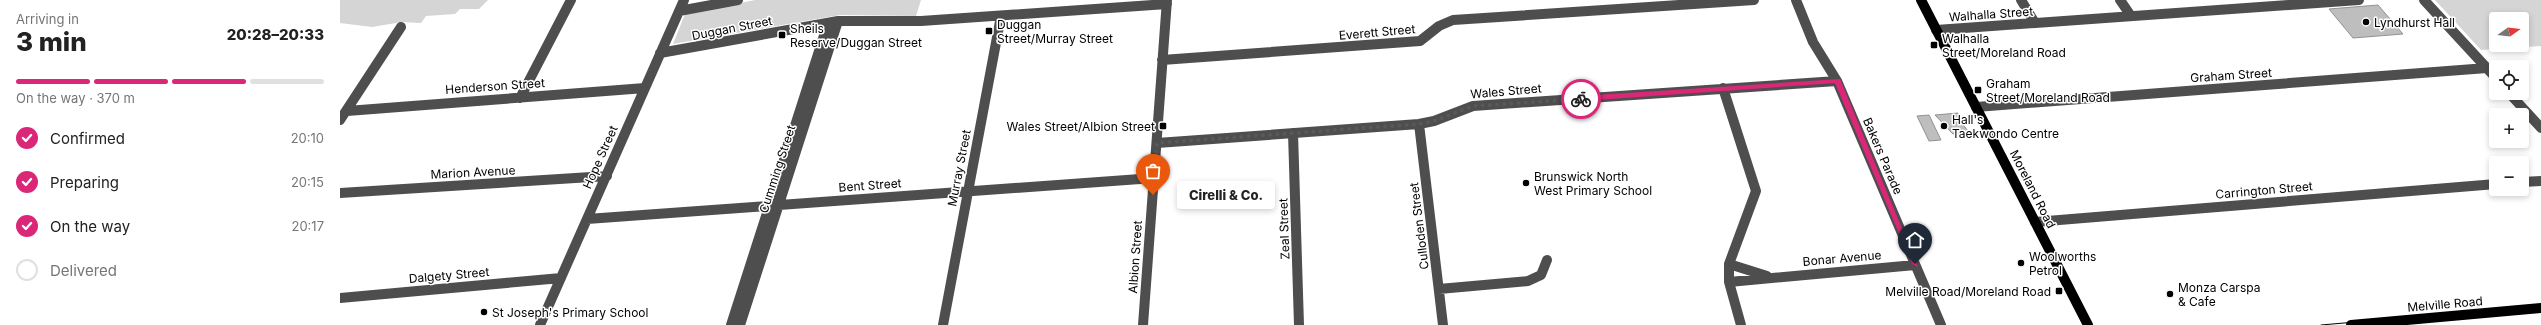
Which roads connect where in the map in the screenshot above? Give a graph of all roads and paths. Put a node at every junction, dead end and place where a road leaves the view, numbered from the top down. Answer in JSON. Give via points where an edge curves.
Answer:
{"nodes":[{"id":1,"x":571,"y":0,"type":"edge"},
{"id":2,"x":684,"y":0,"type":"edge"},
{"id":3,"x":738,"y":0,"type":"edge"},
{"id":4,"x":1754,"y":0,"type":"edge"},
{"id":5,"x":1796,"y":0,"type":"edge"},
{"id":6,"x":1921,"y":0,"type":"edge"},
{"id":7,"x":2021,"y":0,"type":"edge"},
{"id":8,"x":2120,"y":0,"type":"edge"},
{"id":9,"x":2219,"y":0,"type":"edge"},
{"id":10,"x":2359,"y":0,"type":"edge"},
{"id":11,"x":2424,"y":0,"type":"edge"},
{"id":12,"x":2319,"y":1,"type":"edge"},
{"id":13,"x":1167,"y":2,"type":"edge"},
{"id":14,"x":2226,"y":10,"type":"junction"},
{"id":15,"x":679,"y":11,"type":"junction"},
{"id":16,"x":1001,"y":16,"type":"junction"},
{"id":17,"x":2131,"y":16,"type":"junction"},
{"id":18,"x":833,"y":22,"type":"junction"},
{"id":19,"x":2035,"y":23,"type":"junction"},
{"id":20,"x":401,"y":27,"type":"dead end"},
{"id":21,"x":1936,"y":30,"type":"junction"},
{"id":22,"x":660,"y":53,"type":"junction"},
{"id":23,"x":1162,"y":60,"type":"junction"},
{"id":24,"x":2487,"y":68,"type":"joint"},
{"id":25,"x":1837,"y":80,"type":"junction"},
{"id":26,"x":645,"y":88,"type":"junction"},
{"id":27,"x":1723,"y":88,"type":"junction"},
{"id":28,"x":520,"y":98,"type":"junction"},
{"id":29,"x":2515,"y":100,"type":"edge"},
{"id":30,"x":1976,"y":107,"type":"junction"},
{"id":31,"x":346,"y":110,"type":"junction"},
{"id":32,"x":340,"y":120,"type":"edge"},
{"id":33,"x":1419,"y":124,"type":"junction"},
{"id":34,"x":2541,"y":128,"type":"edge"},
{"id":35,"x":1293,"y":133,"type":"junction"},
{"id":36,"x":1157,"y":143,"type":"junction"},
{"id":37,"x":607,"y":176,"type":"junction"},
{"id":38,"x":1154,"y":178,"type":"junction"},
{"id":39,"x":2541,"y":181,"type":"edge"},
{"id":40,"x":2529,"y":182,"type":"edge"},
{"id":41,"x":2489,"y":185,"type":"edge"},
{"id":42,"x":968,"y":191,"type":"junction"},
{"id":43,"x":340,"y":193,"type":"edge"},
{"id":44,"x":774,"y":206,"type":"junction"},
{"id":45,"x":587,"y":219,"type":"junction"},
{"id":46,"x":2035,"y":222,"type":"junction"},
{"id":47,"x":1546,"y":260,"type":"dead end"},
{"id":48,"x":1728,"y":264,"type":"junction"},
{"id":49,"x":1915,"y":264,"type":"junction"},
{"id":50,"x":1770,"y":277,"type":"junction"},
{"id":51,"x":561,"y":278,"type":"junction"},
{"id":52,"x":1729,"y":282,"type":"junction"},
{"id":53,"x":1439,"y":289,"type":"junction"},
{"id":54,"x":746,"y":293,"type":"junction"},
{"id":55,"x":340,"y":298,"type":"edge"},
{"id":56,"x":2541,"y":308,"type":"edge"},
{"id":57,"x":540,"y":325,"type":"edge"},
{"id":58,"x":731,"y":325,"type":"edge"},
{"id":59,"x":740,"y":325,"type":"edge"},
{"id":60,"x":943,"y":325,"type":"edge"},
{"id":61,"x":1143,"y":325,"type":"edge"},
{"id":62,"x":1299,"y":325,"type":"edge"},
{"id":63,"x":1443,"y":325,"type":"edge"},
{"id":64,"x":1741,"y":325,"type":"edge"},
{"id":65,"x":1941,"y":325,"type":"edge"},
{"id":66,"x":2088,"y":325,"type":"edge"},
{"id":67,"x":2351,"y":325,"type":"edge"}],
"edges":[{"from":1,"to":28,"type":"street"},
{"from":2,"to":15,"type":"street","name":"Hope Street"},
{"from":3,"to":15,"type":"street"},
{"from":4,"to":23,"type":"street","name":"Everett Street","via":[[1453,20],[1438,26],[1420,41]]},
{"from":5,"to":25,"type":"street","name":"Bakers Parade","via":[[1813,42]]},
{"from":6,"to":21,"type":"main road","name":"Moreland Road"},
{"from":7,"to":19,"type":"street"},
{"from":8,"to":17,"type":"street"},
{"from":9,"to":14,"type":"street"},
{"from":10,"to":12,"type":"street","name":"Walhalla Street"},
{"from":11,"to":24,"type":"street"},
{"from":12,"to":14,"type":"street","name":"Walhalla Street"},
{"from":13,"to":16,"type":"street","name":"Duggan Street"},
{"from":13,"to":23,"type":"street","name":"Albion Street"},
{"from":14,"to":17,"type":"street","name":"Walhalla Street"},
{"from":15,"to":22,"type":"street","name":"Hope Street"},
{"from":16,"to":18,"type":"street","name":"Duggan Street","via":[[921,21]]},
{"from":16,"to":42,"type":"street","name":"Murray Street"},
{"from":17,"to":19,"type":"street","name":"Walhalla Street"},
{"from":18,"to":22,"type":"street","name":"Duggan Street"},
{"from":18,"to":44,"type":"street","name":"Cumming Street"},
{"from":19,"to":21,"type":"street","name":"Walhalla Street"},
{"from":20,"to":31,"type":"street"},
{"from":21,"to":30,"type":"main road","name":"Moreland Road"},
{"from":22,"to":26,"type":"street","name":"Hope Street"},
{"from":23,"to":36,"type":"street","name":"Albion Street"},
{"from":24,"to":30,"type":"street","name":"Graham Street"},
{"from":25,"to":27,"type":"street","name":"Wales Street"},
{"from":25,"to":49,"type":"street","name":"Bakers Parade"},
{"from":26,"to":28,"type":"street","name":"Henderson Street"},
{"from":26,"to":37,"type":"street","name":"Hope Street"},
{"from":27,"to":33,"type":"street","name":"Wales Street","via":[[1473,106]]},
{"from":27,"to":48,"type":"street","via":[[1756,190]]},
{"from":28,"to":31,"type":"street","name":"Henderson Street"},
{"from":29,"to":34,"type":"street"},
{"from":30,"to":46,"type":"main road","name":"Moreland Road"},
{"from":31,"to":32,"type":"street"},
{"from":33,"to":35,"type":"street","name":"Wales Street"},
{"from":33,"to":53,"type":"street","name":"Culloden Street"},
{"from":35,"to":36,"type":"street","name":"Wales Street"},
{"from":35,"to":62,"type":"street","name":"Zeal Street"},
{"from":36,"to":38,"type":"street","name":"Albion Street"},
{"from":37,"to":43,"type":"street","name":"Marion Avenue"},
{"from":37,"to":45,"type":"street","name":"Hope Street"},
{"from":38,"to":42,"type":"street","name":"Bent Street"},
{"from":38,"to":61,"type":"street","name":"Albion Street"},
{"from":39,"to":40,"type":"street"},
{"from":41,"to":46,"type":"street","name":"Carrington Street"},
{"from":42,"to":44,"type":"street","name":"Bent Street"},
{"from":42,"to":60,"type":"street","name":"Murray Street"},
{"from":44,"to":45,"type":"street","name":"Bent Street"},
{"from":44,"to":54,"type":"street","name":"Cumming Street"},
{"from":45,"to":51,"type":"street","name":"Hope Street"},
{"from":46,"to":66,"type":"main road","name":"Moreland Road"},
{"from":47,"to":53,"type":"street","via":[[1541,275],[1528,281]]},
{"from":48,"to":50,"type":"street","name":"Bonar Avenue"},
{"from":48,"to":52,"type":"street"},
{"from":49,"to":50,"type":"street","name":"Bonar Avenue"},
{"from":49,"to":65,"type":"street","name":"Bakers Parade"},
{"from":50,"to":52,"type":"street","name":"Bonar Avenue"},
{"from":51,"to":55,"type":"street","name":"Dalgety Street"},
{"from":51,"to":57,"type":"street","name":"Hope Street"},
{"from":52,"to":64,"type":"street"},
{"from":53,"to":63,"type":"street","name":"Culloden Street"},
{"from":54,"to":58,"type":"street","name":"Cumming Street"},
{"from":54,"to":59,"type":"street","name":"Cumming Street"},
{"from":56,"to":67,"type":"main road","name":"Melville Road"}]}
